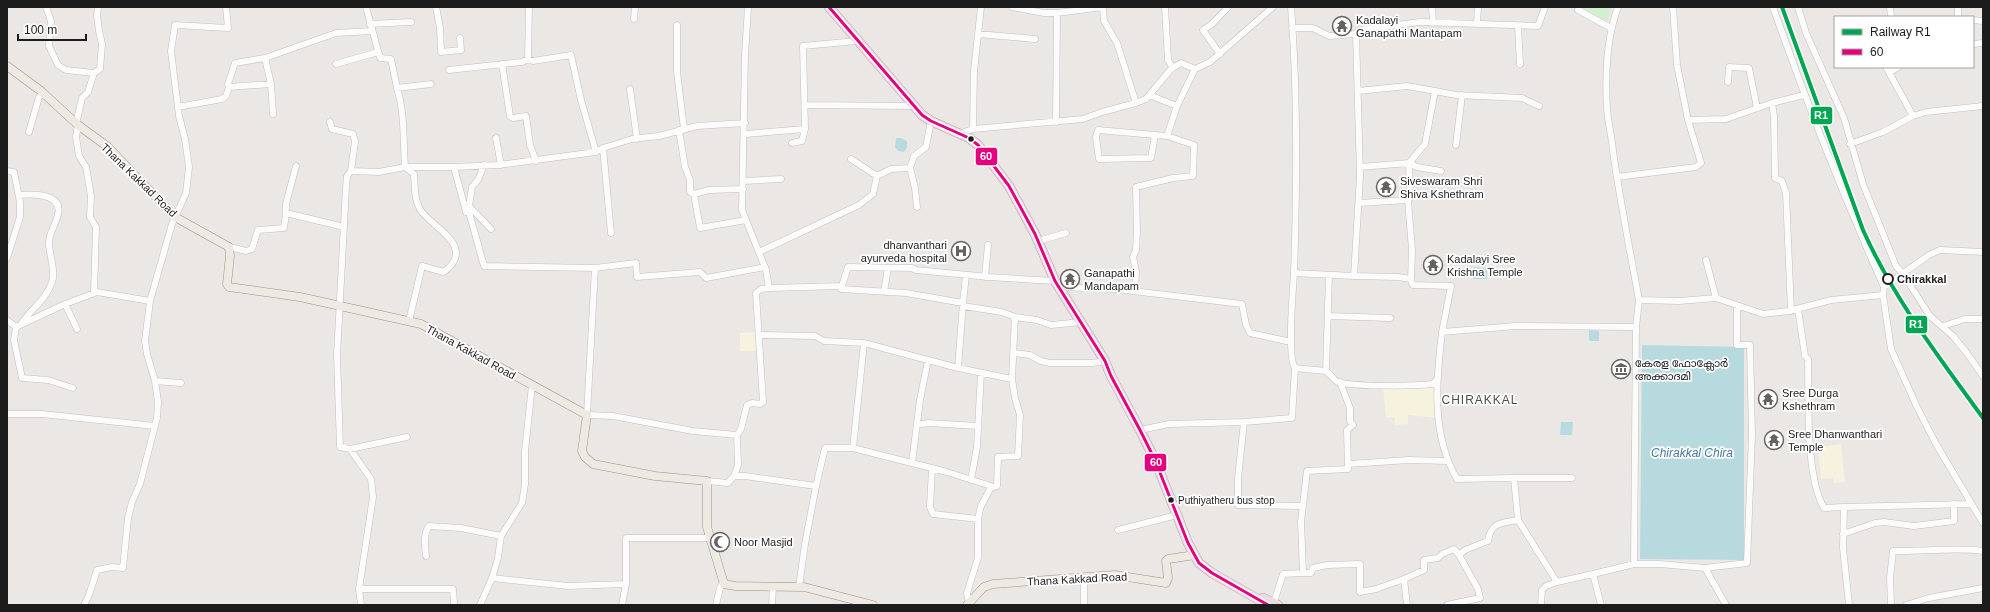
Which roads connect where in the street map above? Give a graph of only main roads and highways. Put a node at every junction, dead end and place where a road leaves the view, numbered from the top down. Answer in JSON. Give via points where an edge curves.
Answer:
{"nodes":[{"id":1,"x":829,"y":7,"type":"edge"},
{"id":2,"x":7,"y":66,"type":"edge"},
{"id":3,"x":1143,"y":430,"type":"junction"},
{"id":4,"x":1195,"y":556,"type":"junction"},
{"id":5,"x":968,"y":604,"type":"edge"},
{"id":6,"x":1269,"y":604,"type":"edge"},
{"id":7,"x":872,"y":605,"type":"edge"}],
"edges":[{"from":1,"to":3,"type":"highway","via":[[913,106],[931,121],[978,145],[998,168],[1023,209],[1057,284],[1106,363]]},
{"from":2,"to":7,"type":"main road","name":"Thana Kakkad Road","via":[[43,92],[77,124],[108,147],[175,217],[229,247],[229,287],[300,297],[421,324],[587,415],[582,451],[584,457],[593,464],[655,476],[707,481],[707,520],[723,583],[735,586],[799,587]]},
{"from":3,"to":4,"type":"highway"},
{"from":3,"to":4,"type":"highway","via":[[1189,532]]},
{"from":4,"to":5,"type":"main road","name":"Thana Kakkad Road","via":[[1168,559],[1166,583],[1127,576],[993,584],[984,587]]},
{"from":4,"to":6,"type":"highway"},
{"from":4,"to":6,"type":"highway","via":[[1212,573]]}]}
